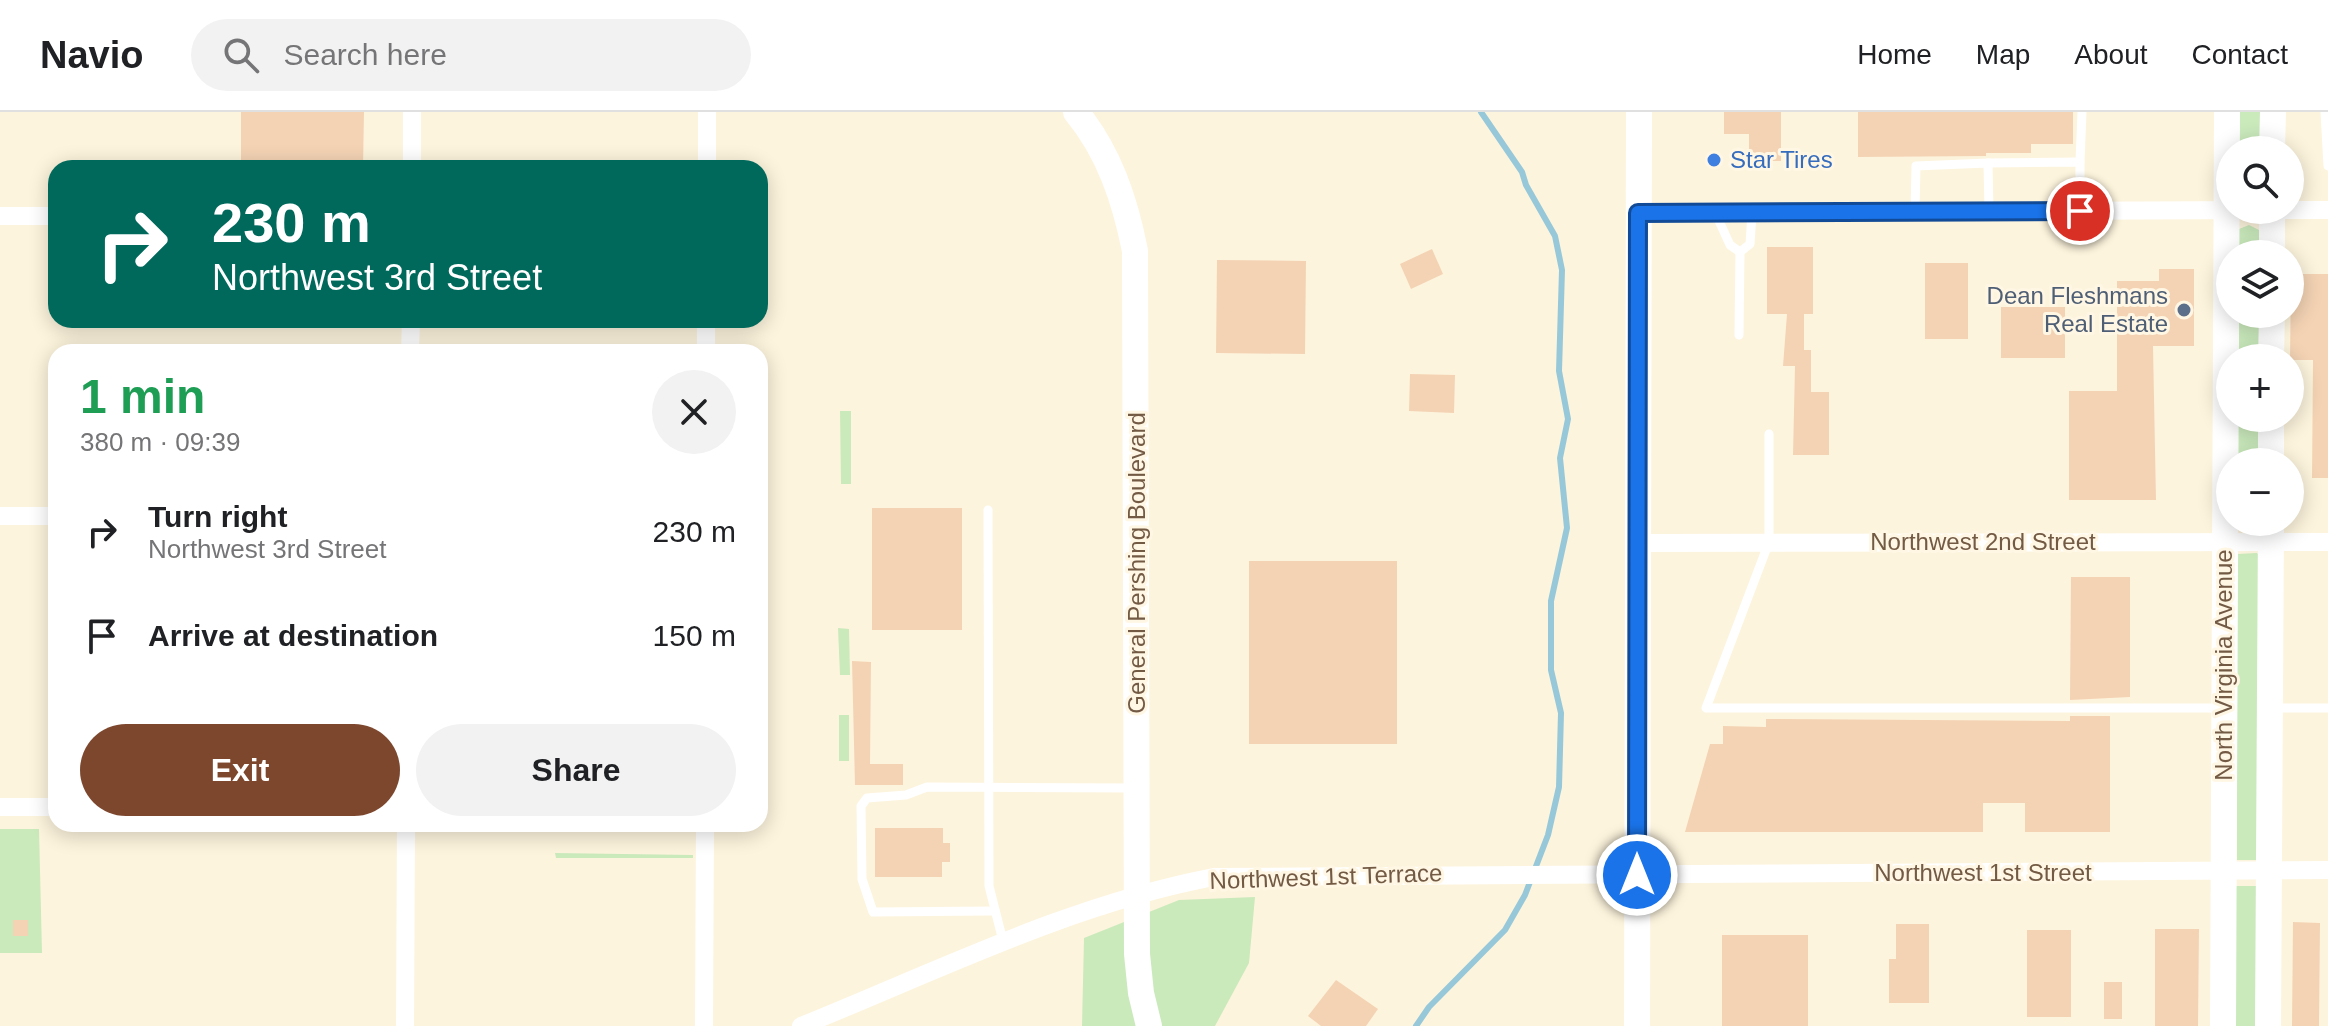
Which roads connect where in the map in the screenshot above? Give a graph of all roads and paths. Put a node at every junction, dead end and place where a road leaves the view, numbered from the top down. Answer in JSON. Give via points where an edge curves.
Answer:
{"nodes":[{"id":1,"x":412,"y":112,"type":"edge"},
{"id":2,"x":707,"y":112,"type":"edge"},
{"id":3,"x":1076,"y":112,"type":"edge"},
{"id":4,"x":1639,"y":112,"type":"edge"},
{"id":5,"x":2082,"y":112,"type":"edge"},
{"id":6,"x":2227,"y":112,"type":"edge"},
{"id":7,"x":2273,"y":112,"type":"edge"},
{"id":8,"x":2325,"y":112,"type":"edge"},
{"id":9,"x":2227,"y":136,"type":"edge"},
{"id":10,"x":2272,"y":136,"type":"edge"},
{"id":11,"x":412,"y":160,"type":"edge"},
{"id":12,"x":707,"y":160,"type":"edge"},
{"id":13,"x":2080,"y":162,"type":"junction"},
{"id":14,"x":1988,"y":163,"type":"junction"},
{"id":15,"x":2328,"y":166,"type":"edge"},
{"id":16,"x":2216,"y":210,"type":"edge"},
{"id":17,"x":2304,"y":210,"type":"edge"},
{"id":18,"x":2328,"y":210,"type":"edge"},
{"id":19,"x":1915,"y":211,"type":"junction"},
{"id":20,"x":1989,"y":211,"type":"junction"},
{"id":21,"x":2080,"y":211,"type":"junction"},
{"id":22,"x":1715,"y":212,"type":"junction"},
{"id":23,"x":1752,"y":212,"type":"junction"},
{"id":24,"x":1638,"y":213,"type":"junction"},
{"id":25,"x":0,"y":216,"type":"edge"},
{"id":26,"x":48,"y":216,"type":"edge"},
{"id":27,"x":2226,"y":224,"type":"edge"},
{"id":28,"x":1740,"y":252,"type":"junction"},
{"id":29,"x":1739,"y":335,"type":"dead end"},
{"id":30,"x":1769,"y":434,"type":"dead end"},
{"id":31,"x":988,"y":510,"type":"dead end"},
{"id":32,"x":0,"y":516,"type":"edge"},
{"id":33,"x":48,"y":516,"type":"edge"},
{"id":34,"x":2251,"y":536,"type":"edge"},
{"id":35,"x":2271,"y":536,"type":"edge"},
{"id":36,"x":2294,"y":536,"type":"edge"},
{"id":37,"x":2225,"y":541,"type":"junction"},
{"id":38,"x":1769,"y":542,"type":"junction"},
{"id":39,"x":2328,"y":542,"type":"edge"},
{"id":40,"x":1637,"y":543,"type":"junction"},
{"id":41,"x":2224,"y":708,"type":"junction"},
{"id":42,"x":2270,"y":708,"type":"junction"},
{"id":43,"x":2328,"y":708,"type":"edge"},
{"id":44,"x":989,"y":788,"type":"junction"},
{"id":45,"x":1137,"y":788,"type":"junction"},
{"id":46,"x":0,"y":807,"type":"edge"},
{"id":47,"x":48,"y":807,"type":"edge"},
{"id":48,"x":406,"y":832,"type":"edge"},
{"id":49,"x":705,"y":832,"type":"edge"},
{"id":50,"x":2328,"y":870,"type":"edge"},
{"id":51,"x":2269,"y":871,"type":"junction"},
{"id":52,"x":2223,"y":872,"type":"junction"},
{"id":53,"x":1637,"y":875,"type":"junction"},
{"id":54,"x":1137,"y":895,"type":"junction"},
{"id":55,"x":993,"y":911,"type":"junction"},
{"id":56,"x":1004,"y":945,"type":"junction"},
{"id":57,"x":405,"y":1026,"type":"edge"},
{"id":58,"x":704,"y":1026,"type":"edge"},
{"id":59,"x":801,"y":1026,"type":"edge"},
{"id":60,"x":1149,"y":1026,"type":"edge"},
{"id":61,"x":1637,"y":1026,"type":"edge"},
{"id":62,"x":2223,"y":1026,"type":"edge"},
{"id":63,"x":2268,"y":1026,"type":"edge"}],
"edges":[{"from":1,"to":11,"type":"street"},
{"from":2,"to":12,"type":"street"},
{"from":3,"to":45,"type":"main road","name":"General Pershing Boulevard","via":[[1107,160],[1135,251]]},
{"from":4,"to":24,"type":"main road"},
{"from":5,"to":13,"type":"lane"},
{"from":6,"to":9,"type":"main road","name":"North Virginia Avenue"},
{"from":7,"to":10,"type":"main road"},
{"from":8,"to":15,"type":"lane"},
{"from":13,"to":14,"type":"lane"},
{"from":13,"to":21,"type":"lane"},
{"from":14,"to":19,"type":"lane","via":[[1916,166]]},
{"from":14,"to":20,"type":"lane"},
{"from":16,"to":21,"type":"street"},
{"from":17,"to":18,"type":"street"},
{"from":19,"to":20,"type":"street"},
{"from":19,"to":23,"type":"street"},
{"from":20,"to":21,"type":"street"},
{"from":22,"to":23,"type":"street"},
{"from":22,"to":24,"type":"street"},
{"from":22,"to":28,"type":"lane","via":[[1730,245]]},
{"from":23,"to":28,"type":"lane","via":[[1750,244]]},
{"from":24,"to":40,"type":"main road"},
{"from":25,"to":26,"type":"street"},
{"from":27,"to":37,"type":"main road","name":"North Virginia Avenue"},
{"from":28,"to":29,"type":"lane"},
{"from":30,"to":38,"type":"lane"},
{"from":31,"to":44,"type":"lane"},
{"from":32,"to":33,"type":"street"},
{"from":34,"to":37,"type":"street","name":"Northwest 2nd Street"},
{"from":35,"to":42,"type":"main road","name":"North Virginia Avenue"},
{"from":36,"to":39,"type":"street","name":"Northwest 2nd Street"},
{"from":37,"to":38,"type":"street","name":"Northwest 2nd Street"},
{"from":37,"to":41,"type":"main road","name":"North Virginia Avenue"},
{"from":38,"to":40,"type":"street","name":"Northwest 2nd Street"},
{"from":38,"to":41,"type":"lane","via":[[1706,708]]},
{"from":40,"to":53,"type":"main road"},
{"from":41,"to":52,"type":"main road","name":"North Virginia Avenue"},
{"from":42,"to":43,"type":"lane"},
{"from":42,"to":51,"type":"main road","name":"North Virginia Avenue"},
{"from":44,"to":45,"type":"lane"},
{"from":44,"to":55,"type":"lane"},
{"from":44,"to":55,"type":"lane","via":[[927,787],[906,795],[867,798],[861,806],[862,879],[873,912]]},
{"from":45,"to":54,"type":"main road","name":"General Pershing Boulevard"},
{"from":46,"to":47,"type":"street"},
{"from":48,"to":57,"type":"street"},
{"from":49,"to":58,"type":"street"},
{"from":50,"to":51,"type":"street","name":"Northwest 1st Street"},
{"from":51,"to":52,"type":"street","name":"Northwest 1st Street"},
{"from":51,"to":63,"type":"main road","name":"North Virginia Avenue"},
{"from":52,"to":53,"type":"street","name":"Northwest 1st Street"},
{"from":52,"to":62,"type":"main road","name":"North Virginia Avenue"},
{"from":53,"to":54,"type":"street","name":"Northwest 1st Terrace","via":[[1255,874],[1214,877]]},
{"from":53,"to":61,"type":"main road"},
{"from":54,"to":56,"type":"street","name":"Northwest 1st Terrace"},
{"from":54,"to":60,"type":"main road","name":"General Pershing Boulevard","via":[[1141,993]]},
{"from":55,"to":56,"type":"lane"},
{"from":56,"to":59,"type":"street","name":"Northwest 1st Terrace"}]}
